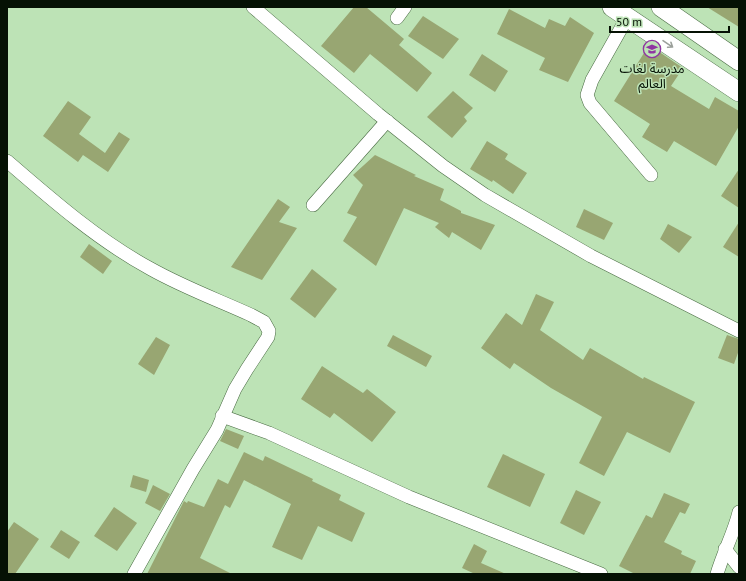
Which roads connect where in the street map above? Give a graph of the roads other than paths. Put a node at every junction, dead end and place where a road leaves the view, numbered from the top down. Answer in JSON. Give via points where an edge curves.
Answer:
{"nodes":[{"id":1,"x":253,"y":7,"type":"edge"},
{"id":2,"x":661,"y":7,"type":"edge"},
{"id":3,"x":620,"y":12,"type":"edge"},
{"id":4,"x":739,"y":61,"type":"edge"},
{"id":5,"x":739,"y":92,"type":"edge"},
{"id":6,"x":387,"y":121,"type":"junction"},
{"id":7,"x":7,"y":161,"type":"edge"},
{"id":8,"x":650,"y":175,"type":"dead end"},
{"id":9,"x":313,"y":205,"type":"dead end"},
{"id":10,"x":739,"y":331,"type":"edge"},
{"id":11,"x":222,"y":416,"type":"junction"},
{"id":12,"x":739,"y":512,"type":"edge"},
{"id":13,"x":725,"y":549,"type":"junction"},
{"id":14,"x":739,"y":567,"type":"edge"},
{"id":15,"x":134,"y":574,"type":"edge"},
{"id":16,"x":601,"y":574,"type":"edge"},
{"id":17,"x":717,"y":574,"type":"edge"}],
"edges":[{"from":1,"to":6,"type":"street"},
{"from":2,"to":4,"type":"main road"},
{"from":3,"to":5,"type":"main road","one_way":true},
{"from":3,"to":8,"type":"street","via":[[587,95],[590,103]]},
{"from":6,"to":9,"type":"street"},
{"from":6,"to":10,"type":"street","via":[[443,166],[485,195],[591,256]]},
{"from":7,"to":11,"type":"street","via":[[54,202],[150,269],[264,322],[269,331],[268,337],[247,369]]},
{"from":11,"to":15,"type":"street","via":[[217,430]]},
{"from":11,"to":16,"type":"street","via":[[269,433],[416,499]]},
{"from":12,"to":13,"type":"street","via":[[736,526]]},
{"from":13,"to":14,"type":"street"},
{"from":13,"to":17,"type":"street"}]}
